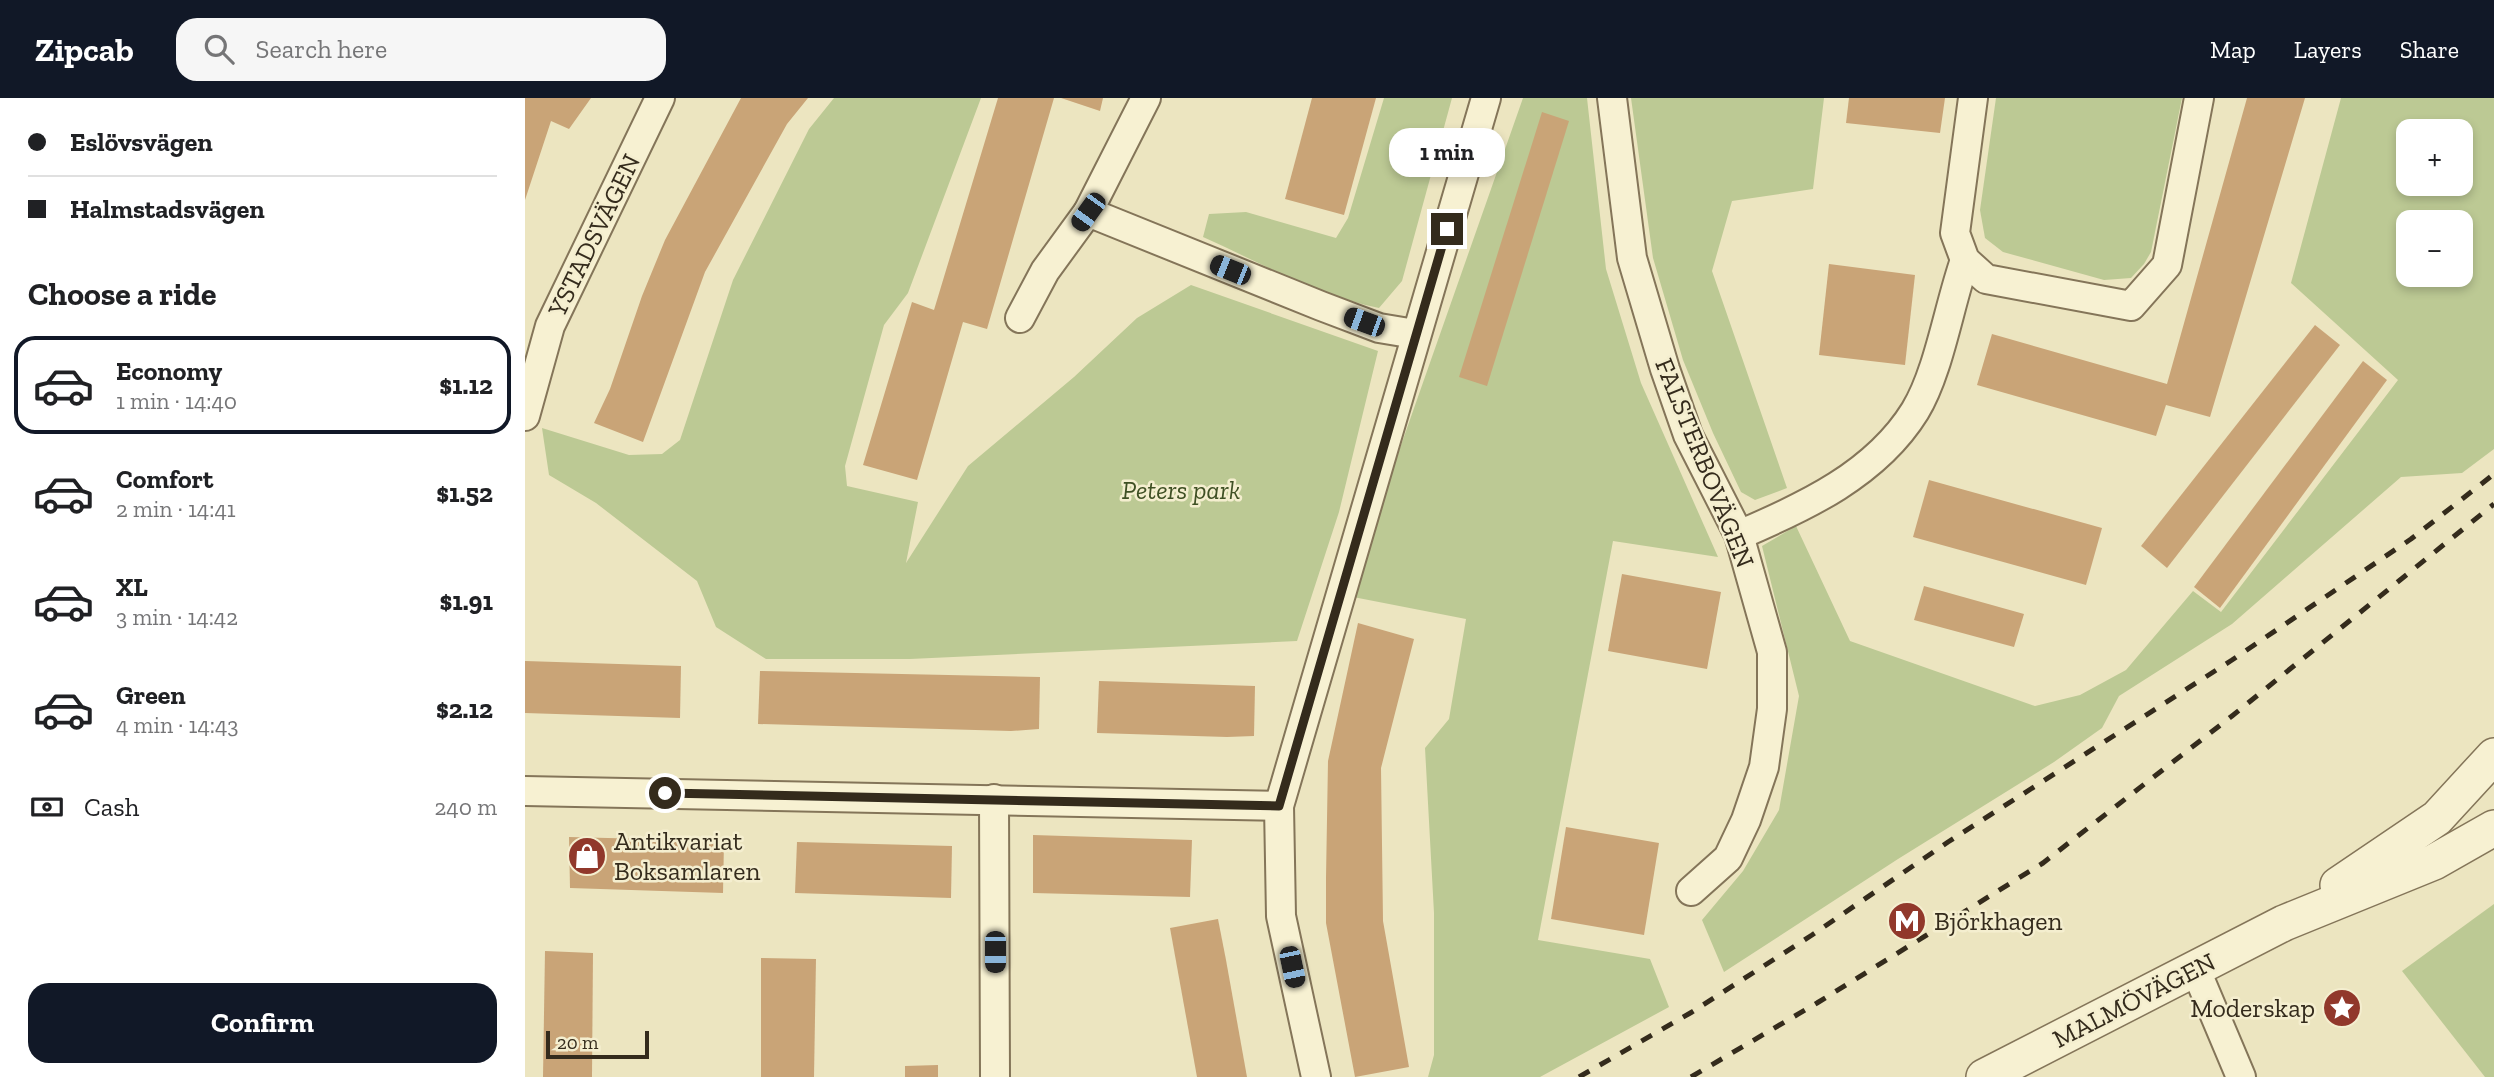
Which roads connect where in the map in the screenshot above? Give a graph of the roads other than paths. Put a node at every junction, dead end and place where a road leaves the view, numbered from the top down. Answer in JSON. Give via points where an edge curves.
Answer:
{"nodes":[{"id":1,"x":660,"y":98,"type":"edge"},
{"id":2,"x":1146,"y":98,"type":"edge"},
{"id":3,"x":1486,"y":98,"type":"edge"},
{"id":4,"x":1612,"y":98,"type":"edge"},
{"id":5,"x":1973,"y":98,"type":"edge"},
{"id":6,"x":2199,"y":98,"type":"edge"},
{"id":7,"x":1088,"y":212,"type":"junction"},
{"id":8,"x":1965,"y":260,"type":"junction"},
{"id":9,"x":1020,"y":318,"type":"dead end"},
{"id":10,"x":1415,"y":334,"type":"junction"},
{"id":11,"x":525,"y":416,"type":"edge"},
{"id":12,"x":1739,"y":535,"type":"junction"},
{"id":13,"x":2494,"y":756,"type":"edge"},
{"id":14,"x":525,"y":790,"type":"edge"},
{"id":15,"x":994,"y":799,"type":"junction"},
{"id":16,"x":1279,"y":806,"type":"junction"},
{"id":17,"x":2494,"y":828,"type":"edge"},
{"id":18,"x":1691,"y":891,"type":"dead end"},
{"id":19,"x":2284,"y":923,"type":"junction"},
{"id":20,"x":2195,"y":968,"type":"junction"},
{"id":21,"x":995,"y":1077,"type":"edge"},
{"id":22,"x":1316,"y":1077,"type":"edge"},
{"id":23,"x":1985,"y":1077,"type":"edge"},
{"id":24,"x":2241,"y":1077,"type":"edge"}],
"edges":[{"from":1,"to":11,"type":"street","name":"YSTADSVÄGEN","via":[[550,326]]},
{"from":2,"to":7,"type":"street"},
{"from":3,"to":10,"type":"street"},
{"from":4,"to":12,"type":"street","name":"FALSTERBOVÄGEN","via":[[1632,258],[1650,320],[1688,435]]},
{"from":5,"to":8,"type":"street","via":[[1955,233]]},
{"from":6,"to":8,"type":"street","via":[[2167,265],[2131,306],[1986,279]]},
{"from":7,"to":9,"type":"street","via":[[1045,271]]},
{"from":7,"to":10,"type":"street","via":[[1321,306],[1379,327]]},
{"from":8,"to":12,"type":"street","via":[[1934,366],[1907,421],[1875,459],[1808,505]]},
{"from":10,"to":16,"type":"street"},
{"from":12,"to":18,"type":"street","name":"FALSTERBOVÄGEN","via":[[1772,652],[1772,709],[1764,767],[1746,820],[1728,858]]},
{"from":13,"to":19,"type":"street","name":"MALMÖVÄGEN","via":[[2437,818]]},
{"from":14,"to":15,"type":"street"},
{"from":15,"to":16,"type":"street"},
{"from":15,"to":21,"type":"street"},
{"from":16,"to":22,"type":"street","via":[[1281,916]]},
{"from":17,"to":19,"type":"street","name":"MALMÖVÄGEN","via":[[2434,862]]},
{"from":19,"to":20,"type":"street","name":"MALMÖVÄGEN"},
{"from":20,"to":23,"type":"street","name":"MALMÖVÄGEN"},
{"from":20,"to":24,"type":"street"}]}
